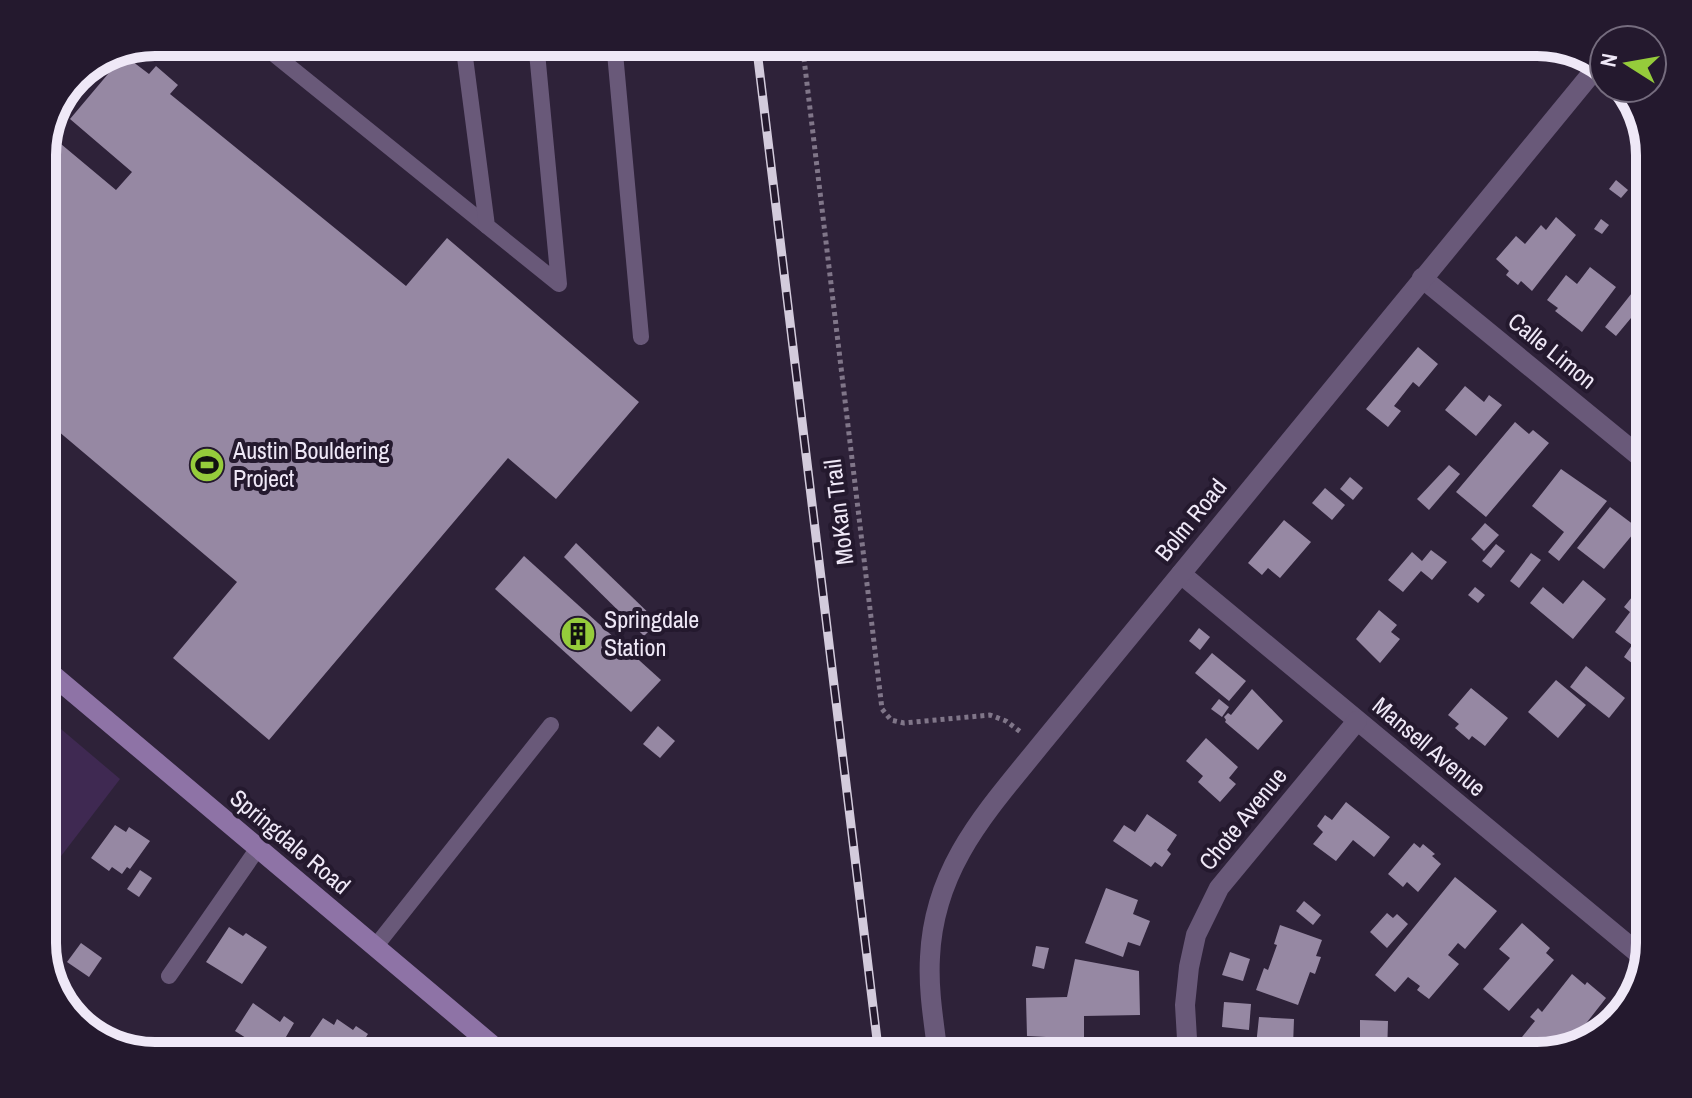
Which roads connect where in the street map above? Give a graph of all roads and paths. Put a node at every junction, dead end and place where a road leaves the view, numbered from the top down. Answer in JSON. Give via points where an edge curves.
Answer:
{"nodes":[{"id":1,"x":276,"y":56,"type":"edge"},
{"id":2,"x":465,"y":56,"type":"edge"},
{"id":3,"x":537,"y":56,"type":"edge"},
{"id":4,"x":615,"y":56,"type":"edge"},
{"id":5,"x":804,"y":56,"type":"edge"},
{"id":6,"x":1588,"y":78,"type":"edge"},
{"id":7,"x":487,"y":226,"type":"junction"},
{"id":8,"x":1422,"y":278,"type":"junction"},
{"id":9,"x":641,"y":337,"type":"dead end"},
{"id":10,"x":1636,"y":454,"type":"edge"},
{"id":11,"x":1181,"y":574,"type":"junction"},
{"id":12,"x":56,"y":678,"type":"edge"},
{"id":13,"x":1357,"y":721,"type":"junction"},
{"id":14,"x":551,"y":725,"type":"dead end"},
{"id":15,"x":1022,"y":733,"type":"dead end"},
{"id":16,"x":258,"y":848,"type":"junction"},
{"id":17,"x":375,"y":947,"type":"junction"},
{"id":18,"x":1635,"y":951,"type":"edge"},
{"id":19,"x":169,"y":976,"type":"dead end"},
{"id":20,"x":488,"y":1042,"type":"edge"},
{"id":21,"x":936,"y":1042,"type":"edge"},
{"id":22,"x":1187,"y":1042,"type":"edge"}],
"edges":[{"from":1,"to":7,"type":"lane"},
{"from":2,"to":7,"type":"lane"},
{"from":3,"to":7,"type":"lane","via":[[559,284]]},
{"from":4,"to":9,"type":"lane"},
{"from":5,"to":15,"type":"path","name":"MoKan Trail","via":[[882,709],[891,720],[904,723],[990,715]]},
{"from":6,"to":8,"type":"street","name":"Bolm Road"},
{"from":8,"to":10,"type":"street","name":"Calle Limon"},
{"from":8,"to":11,"type":"street","name":"Bolm Road"},
{"from":11,"to":13,"type":"street","name":"Mansell Avenue"},
{"from":11,"to":21,"type":"street","name":"Bolm Road","via":[[988,810],[956,858],[931,937]]},
{"from":12,"to":16,"type":"main road","name":"Springdale Road"},
{"from":13,"to":18,"type":"street","name":"Mansell Avenue"},
{"from":13,"to":22,"type":"street","name":"Chote Avenue","via":[[1219,888],[1196,935],[1189,967]]},
{"from":14,"to":17,"type":"lane"},
{"from":16,"to":17,"type":"main road","name":"Springdale Road"},
{"from":16,"to":19,"type":"lane"},
{"from":17,"to":20,"type":"main road","name":"Springdale Road"}]}
